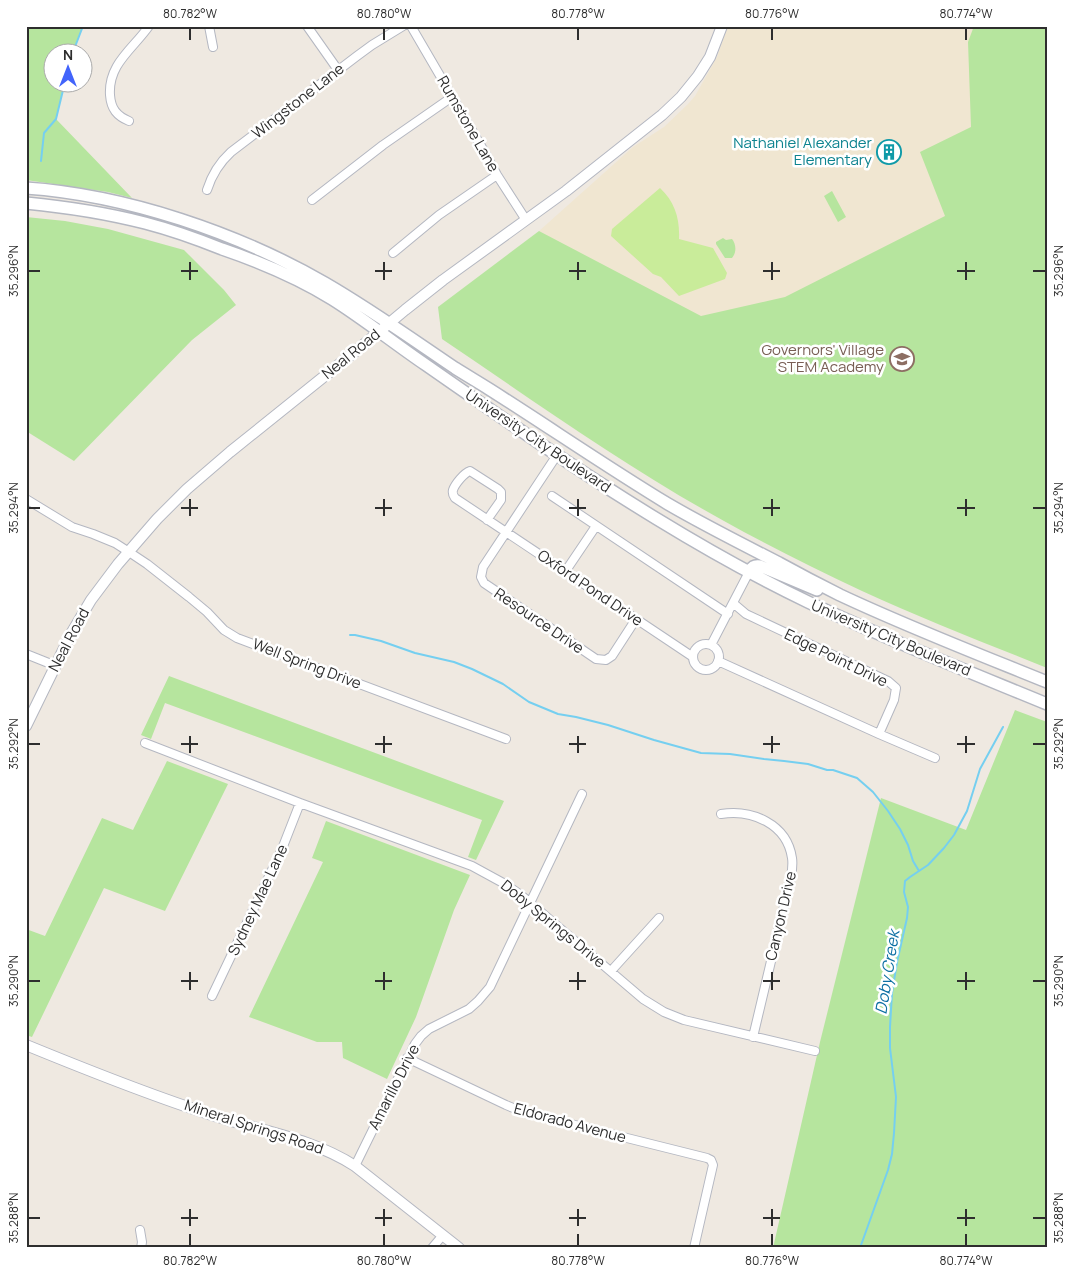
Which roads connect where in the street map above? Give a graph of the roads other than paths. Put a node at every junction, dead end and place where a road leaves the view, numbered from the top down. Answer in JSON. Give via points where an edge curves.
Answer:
{"nodes":[{"id":1,"x":149,"y":26,"type":"edge"},
{"id":2,"x":208,"y":26,"type":"edge"},
{"id":3,"x":307,"y":26,"type":"edge"},
{"id":4,"x":403,"y":26,"type":"edge"},
{"id":5,"x":411,"y":26,"type":"edge"},
{"id":6,"x":722,"y":26,"type":"edge"},
{"id":7,"x":213,"y":47,"type":"dead end"},
{"id":8,"x":338,"y":70,"type":"junction"},
{"id":9,"x":452,"y":97,"type":"junction"},
{"id":10,"x":129,"y":121,"type":"dead end"},
{"id":11,"x":497,"y":175,"type":"junction"},
{"id":12,"x":26,"y":188,"type":"edge"},
{"id":13,"x":207,"y":190,"type":"dead end"},
{"id":14,"x":312,"y":200,"type":"dead end"},
{"id":15,"x":26,"y":203,"type":"edge"},
{"id":16,"x":526,"y":220,"type":"junction"},
{"id":17,"x":393,"y":252,"type":"dead end"},
{"id":18,"x":389,"y":323,"type":"junction"},
{"id":19,"x":379,"y":332,"type":"junction"},
{"id":20,"x":556,"y":455,"type":"junction"},
{"id":21,"x":552,"y":496,"type":"dead end"},
{"id":22,"x":26,"y":499,"type":"edge"},
{"id":23,"x":487,"y":520,"type":"junction"},
{"id":24,"x":596,"y":526,"type":"junction"},
{"id":25,"x":506,"y":532,"type":"junction"},
{"id":26,"x":129,"y":552,"type":"junction"},
{"id":27,"x":565,"y":572,"type":"junction"},
{"id":28,"x":749,"y":572,"type":"junction"},
{"id":29,"x":840,"y":595,"type":"junction"},
{"id":30,"x":732,"y":603,"type":"junction"},
{"id":31,"x":728,"y":614,"type":"junction"},
{"id":32,"x":636,"y":619,"type":"junction"},
{"id":33,"x":712,"y":645,"type":"junction"},
{"id":34,"x":26,"y":654,"type":"edge"},
{"id":35,"x":693,"y":657,"type":"junction"},
{"id":36,"x":718,"y":661,"type":"junction"},
{"id":37,"x":56,"y":666,"type":"junction"},
{"id":38,"x":1047,"y":682,"type":"edge"},
{"id":39,"x":1047,"y":704,"type":"edge"},
{"id":40,"x":26,"y":726,"type":"edge"},
{"id":41,"x":878,"y":734,"type":"junction"},
{"id":42,"x":506,"y":739,"type":"dead end"},
{"id":43,"x":145,"y":743,"type":"dead end"},
{"id":44,"x":935,"y":758,"type":"dead end"},
{"id":45,"x":582,"y":794,"type":"dead end"},
{"id":46,"x":300,"y":803,"type":"junction"},
{"id":47,"x":721,"y":814,"type":"dead end"},
{"id":48,"x":530,"y":903,"type":"junction"},
{"id":49,"x":658,"y":918,"type":"dead end"},
{"id":50,"x":611,"y":971,"type":"junction"},
{"id":51,"x":212,"y":996,"type":"dead end"},
{"id":52,"x":753,"y":1037,"type":"junction"},
{"id":53,"x":26,"y":1045,"type":"edge"},
{"id":54,"x":816,"y":1052,"type":"dead end"},
{"id":55,"x":408,"y":1058,"type":"junction"},
{"id":56,"x":355,"y":1166,"type":"junction"},
{"id":57,"x":140,"y":1230,"type":"dead end"},
{"id":58,"x":442,"y":1235,"type":"junction"},
{"id":59,"x":142,"y":1248,"type":"edge"},
{"id":60,"x":432,"y":1248,"type":"edge"},
{"id":61,"x":459,"y":1248,"type":"edge"},
{"id":62,"x":694,"y":1248,"type":"edge"}],
"edges":[{"from":1,"to":10,"type":"street","via":[[118,63],[110,79],[112,106],[115,112]]},
{"from":2,"to":7,"type":"street"},
{"from":3,"to":8,"type":"street"},
{"from":4,"to":8,"type":"street","name":"Wingstone Lane"},
{"from":5,"to":9,"type":"street","name":"Rumstone Lane"},
{"from":6,"to":16,"type":"street","name":"Neal Road","via":[[706,64],[689,90],[639,134]]},
{"from":8,"to":13,"type":"street","name":"Wingstone Lane","via":[[222,160],[213,172]]},
{"from":9,"to":11,"type":"street","name":"Rumstone Lane"},
{"from":9,"to":14,"type":"street"},
{"from":11,"to":16,"type":"street","name":"Rumstone Lane"},
{"from":11,"to":17,"type":"street"},
{"from":12,"to":18,"type":"main road","name":"University City Boulevard","via":[[118,203],[217,232],[290,264]]},
{"from":15,"to":19,"type":"main road","name":"University City Boulevard","via":[[115,216],[188,236],[300,282]]},
{"from":16,"to":18,"type":"street","name":"Neal Road"},
{"from":18,"to":19,"type":"street","name":"Neal Road"},
{"from":18,"to":29,"type":"main road","name":"University City Boulevard","via":[[661,500]]},
{"from":19,"to":20,"type":"main road","name":"University City Boulevard"},
{"from":19,"to":26,"type":"street","name":"Neal Road","via":[[187,489]]},
{"from":20,"to":25,"type":"street","name":"Resource Drive"},
{"from":20,"to":28,"type":"main road","name":"University City Boulevard","via":[[658,520]]},
{"from":21,"to":24,"type":"street"},
{"from":22,"to":26,"type":"street","name":"Well Spring Drive","via":[[72,527]]},
{"from":23,"to":23,"type":"street","name":"Oxford Pond Drive","via":[[501,500],[501,492],[470,471],[465,472],[453,495]]},
{"from":23,"to":25,"type":"street","name":"Oxford Pond Drive"},
{"from":24,"to":27,"type":"street"},
{"from":24,"to":31,"type":"street"},
{"from":25,"to":27,"type":"street","name":"Oxford Pond Drive"},
{"from":25,"to":32,"type":"street","name":"Resource Drive","via":[[483,567],[481,577],[484,583],[596,659],[606,660],[612,656]]},
{"from":26,"to":37,"type":"street","name":"Neal Road","via":[[91,600]]},
{"from":26,"to":42,"type":"street","name":"Well Spring Drive","via":[[237,638]]},
{"from":27,"to":32,"type":"street","name":"Oxford Pond Drive"},
{"from":28,"to":29,"type":"main road","via":[[752,567],[760,566],[828,595]]},
{"from":28,"to":30,"type":"street"},
{"from":28,"to":39,"type":"main road","name":"University City Boulevard","via":[[844,618]]},
{"from":29,"to":38,"type":"main road","name":"University City Boulevard"},
{"from":30,"to":31,"type":"street"},
{"from":30,"to":41,"type":"street","name":"Edge Point Drive","via":[[746,614],[892,684],[896,688],[894,700]]},
{"from":31,"to":33,"type":"street"},
{"from":32,"to":35,"type":"street","name":"Oxford Pond Drive"},
{"from":33,"to":35,"type":"street","via":[[701,645]]},
{"from":33,"to":36,"type":"street","via":[[718,653]]},
{"from":34,"to":37,"type":"street"},
{"from":35,"to":36,"type":"street","name":"Oxford Pond Drive","via":[[697,667],[705,670],[713,668]]},
{"from":36,"to":41,"type":"street"},
{"from":37,"to":40,"type":"street","name":"Neal Road"},
{"from":41,"to":44,"type":"street"},
{"from":43,"to":46,"type":"street","name":"Doby Springs Drive"},
{"from":45,"to":48,"type":"street","name":"Amarillo Drive"},
{"from":46,"to":48,"type":"street","name":"Doby Springs Drive","via":[[472,866],[505,884]]},
{"from":46,"to":51,"type":"street","name":"Sydney Mae Lane","via":[[282,849]]},
{"from":47,"to":52,"type":"street","name":"Canyon Drive","via":[[741,813],[773,825],[784,836],[792,858],[791,877]]},
{"from":48,"to":50,"type":"street","name":"Doby Springs Drive"},
{"from":48,"to":55,"type":"street","name":"Amarillo Drive","via":[[483,997],[464,1012],[429,1029],[415,1044]]},
{"from":49,"to":50,"type":"street"},
{"from":50,"to":52,"type":"street","name":"Doby Springs Drive","via":[[643,999],[664,1012]]},
{"from":52,"to":54,"type":"street","name":"Doby Springs Drive"},
{"from":53,"to":56,"type":"street","name":"Mineral Springs Road","via":[[214,1116],[317,1146]]},
{"from":55,"to":56,"type":"street","name":"Amarillo Drive"},
{"from":55,"to":62,"type":"street","name":"Eldorado Avenue","via":[[523,1112],[711,1160]]},
{"from":56,"to":58,"type":"street","name":"Mineral Springs Road"},
{"from":57,"to":59,"type":"street"},
{"from":58,"to":60,"type":"street"},
{"from":58,"to":61,"type":"street","name":"Mineral Springs Road"}]}
